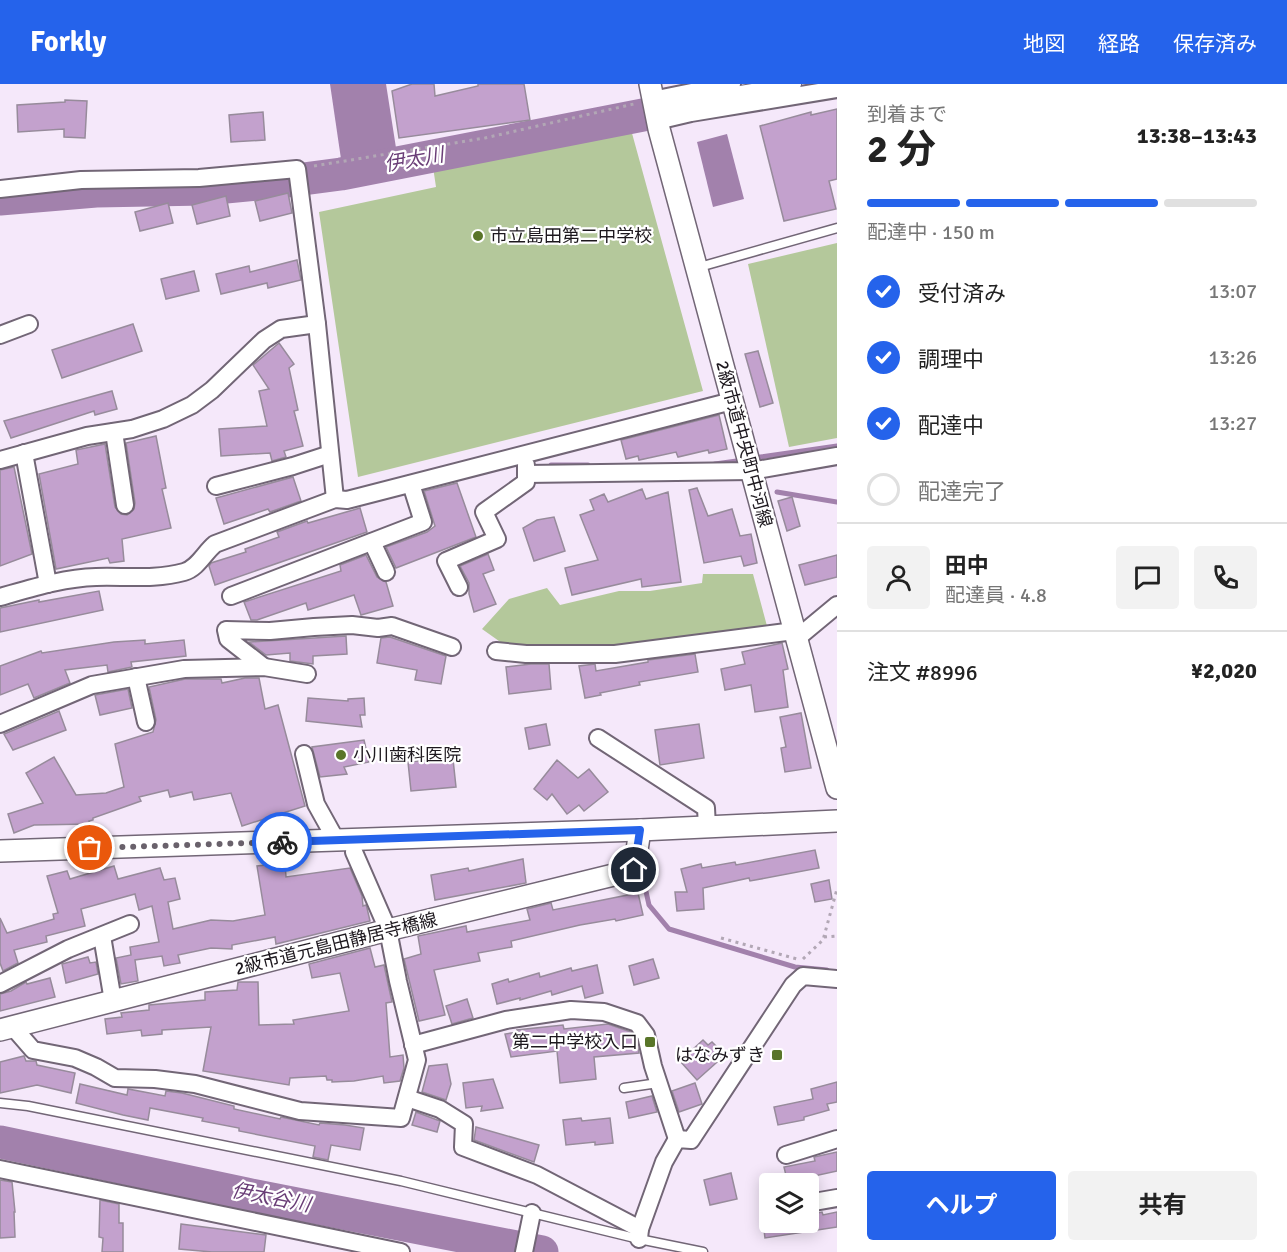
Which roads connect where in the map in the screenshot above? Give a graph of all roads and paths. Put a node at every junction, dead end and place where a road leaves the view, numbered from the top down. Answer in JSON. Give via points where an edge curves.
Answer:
{"nodes":[{"id":1,"x":732,"y":84,"type":"edge"},
{"id":2,"x":794,"y":84,"type":"edge"},
{"id":3,"x":837,"y":89,"type":"edge"},
{"id":4,"x":655,"y":103,"type":"edge"},
{"id":5,"x":297,"y":169,"type":"junction"},
{"id":6,"x":0,"y":189,"type":"edge"},
{"id":7,"x":837,"y":228,"type":"edge"},
{"id":8,"x":696,"y":268,"type":"junction"},
{"id":9,"x":29,"y":324,"type":"dead end"},
{"id":10,"x":316,"y":324,"type":"junction"},
{"id":11,"x":0,"y":335,"type":"edge"},
{"id":12,"x":732,"y":401,"type":"junction"},
{"id":13,"x":114,"y":432,"type":"junction"},
{"id":14,"x":24,"y":453,"type":"junction"},
{"id":15,"x":330,"y":454,"type":"junction"},
{"id":16,"x":525,"y":454,"type":"junction"},
{"id":17,"x":837,"y":456,"type":"edge"},
{"id":18,"x":0,"y":460,"type":"edge"},
{"id":19,"x":751,"y":471,"type":"junction"},
{"id":20,"x":526,"y":474,"type":"junction"},
{"id":21,"x":411,"y":484,"type":"junction"},
{"id":22,"x":216,"y":486,"type":"dead end"},
{"id":23,"x":335,"y":499,"type":"junction"},
{"id":24,"x":125,"y":505,"type":"dead end"},
{"id":25,"x":372,"y":542,"type":"junction"},
{"id":26,"x":386,"y":572,"type":"dead end"},
{"id":27,"x":48,"y":584,"type":"junction"},
{"id":28,"x":459,"y":587,"type":"dead end"},
{"id":29,"x":231,"y":596,"type":"dead end"},
{"id":30,"x":0,"y":597,"type":"edge"},
{"id":31,"x":837,"y":605,"type":"edge"},
{"id":32,"x":795,"y":635,"type":"junction"},
{"id":33,"x":452,"y":647,"type":"dead end"},
{"id":34,"x":496,"y":651,"type":"dead end"},
{"id":35,"x":264,"y":667,"type":"junction"},
{"id":36,"x":307,"y":674,"type":"dead end"},
{"id":37,"x":136,"y":678,"type":"junction"},
{"id":38,"x":146,"y":722,"type":"dead end"},
{"id":39,"x":0,"y":724,"type":"edge"},
{"id":40,"x":598,"y":738,"type":"dead end"},
{"id":41,"x":304,"y":754,"type":"dead end"},
{"id":42,"x":837,"y":788,"type":"edge"},
{"id":43,"x":837,"y":821,"type":"edge"},
{"id":44,"x":707,"y":827,"type":"junction"},
{"id":45,"x":640,"y":830,"type":"junction"},
{"id":46,"x":336,"y":840,"type":"junction"},
{"id":47,"x":0,"y":851,"type":"edge"},
{"id":48,"x":354,"y":852,"type":"dead end"},
{"id":49,"x":837,"y":889,"type":"edge"},
{"id":50,"x":130,"y":924,"type":"dead end"},
{"id":51,"x":388,"y":930,"type":"junction"},
{"id":52,"x":102,"y":936,"type":"junction"},
{"id":53,"x":837,"y":936,"type":"edge"},
{"id":54,"x":824,"y":937,"type":"junction"},
{"id":55,"x":721,"y":938,"type":"dead end"},
{"id":56,"x":837,"y":980,"type":"edge"},
{"id":57,"x":0,"y":984,"type":"edge"},
{"id":58,"x":113,"y":1001,"type":"junction"},
{"id":59,"x":6,"y":1028,"type":"edge"},
{"id":60,"x":413,"y":1045,"type":"junction"},
{"id":61,"x":658,"y":1083,"type":"junction"},
{"id":62,"x":624,"y":1088,"type":"dead end"},
{"id":63,"x":407,"y":1098,"type":"junction"},
{"id":64,"x":0,"y":1103,"type":"edge"},
{"id":65,"x":677,"y":1139,"type":"junction"},
{"id":66,"x":837,"y":1139,"type":"edge"},
{"id":67,"x":786,"y":1155,"type":"dead end"},
{"id":68,"x":0,"y":1168,"type":"edge"},
{"id":69,"x":837,"y":1198,"type":"edge"},
{"id":70,"x":819,"y":1201,"type":"edge"},
{"id":71,"x":532,"y":1213,"type":"junction"},
{"id":72,"x":640,"y":1234,"type":"junction"},
{"id":73,"x":401,"y":1252,"type":"edge"},
{"id":74,"x":525,"y":1252,"type":"edge"},
{"id":75,"x":703,"y":1252,"type":"edge"}],
"edges":[{"from":1,"to":4,"type":"street"},
{"from":2,"to":4,"type":"street"},
{"from":3,"to":4,"type":"street","via":[[691,113]]},
{"from":4,"to":5,"type":"path","via":[[485,138]]},
{"from":4,"to":8,"type":"street","name":"2級市道中央町中河線"},
{"from":5,"to":6,"type":"street","via":[[199,178],[81,180]]},
{"from":5,"to":10,"type":"street"},
{"from":7,"to":8,"type":"lane"},
{"from":8,"to":12,"type":"street","name":"2級市道中央町中河線"},
{"from":9,"to":11,"type":"street"},
{"from":10,"to":13,"type":"street","via":[[281,329],[264,340],[192,405],[162,419]]},
{"from":10,"to":15,"type":"street"},
{"from":12,"to":16,"type":"street"},
{"from":12,"to":19,"type":"street","name":"2級市道中央町中河線"},
{"from":13,"to":14,"type":"street"},
{"from":13,"to":24,"type":"street"},
{"from":14,"to":18,"type":"street"},
{"from":14,"to":27,"type":"street"},
{"from":15,"to":22,"type":"street"},
{"from":15,"to":23,"type":"street"},
{"from":16,"to":20,"type":"street"},
{"from":16,"to":21,"type":"street"},
{"from":17,"to":19,"type":"street"},
{"from":19,"to":20,"type":"street"},
{"from":19,"to":32,"type":"street","name":"2級市道中央町中河線"},
{"from":20,"to":28,"type":"street","via":[[526,482],[484,512],[497,539],[446,561]]},
{"from":21,"to":23,"type":"street","via":[[347,500]]},
{"from":21,"to":25,"type":"street","via":[[423,522]]},
{"from":23,"to":27,"type":"street","via":[[215,544],[195,567],[184,572]]},
{"from":25,"to":26,"type":"street"},
{"from":25,"to":29,"type":"street"},
{"from":27,"to":30,"type":"street"},
{"from":31,"to":32,"type":"street"},
{"from":32,"to":34,"type":"street","via":[[615,654]]},
{"from":32,"to":42,"type":"street","name":"2級市道中央町中河線"},
{"from":33,"to":35,"type":"street","via":[[392,626],[226,630],[228,639]]},
{"from":35,"to":36,"type":"street"},
{"from":35,"to":37,"type":"street","via":[[184,669]]},
{"from":37,"to":38,"type":"street"},
{"from":37,"to":39,"type":"street","via":[[92,685]]},
{"from":40,"to":44,"type":"street","via":[[706,808]]},
{"from":41,"to":46,"type":"street","via":[[316,804]]},
{"from":43,"to":44,"type":"street"},
{"from":44,"to":45,"type":"street"},
{"from":45,"to":46,"type":"street"},
{"from":45,"to":51,"type":"street","name":"2級市道元島田静居寺橋線","via":[[634,870]]},
{"from":46,"to":47,"type":"street"},
{"from":48,"to":51,"type":"street"},
{"from":49,"to":54,"type":"path"},
{"from":50,"to":52,"type":"street"},
{"from":51,"to":58,"type":"street","name":"2級市道元島田静居寺橋線"},
{"from":51,"to":60,"type":"street"},
{"from":52,"to":57,"type":"street"},
{"from":52,"to":58,"type":"street"},
{"from":53,"to":54,"type":"path"},
{"from":54,"to":55,"type":"path","via":[[801,960]]},
{"from":56,"to":65,"type":"street","via":[[803,976],[692,1140]]},
{"from":58,"to":59,"type":"street","name":"2級市道元島田静居寺橋線"},
{"from":59,"to":63,"type":"street","via":[[33,1050],[75,1058],[115,1078],[195,1084],[300,1111],[401,1118]]},
{"from":60,"to":61,"type":"street","via":[[507,1020],[571,1010],[604,1012],[637,1023],[646,1035]]},
{"from":60,"to":63,"type":"street","via":[[417,1060]]},
{"from":61,"to":62,"type":"lane"},
{"from":61,"to":65,"type":"street"},
{"from":63,"to":72,"type":"street","via":[[440,1109],[464,1124],[463,1147],[537,1175]]},
{"from":64,"to":71,"type":"lane","via":[[401,1181]]},
{"from":65,"to":72,"type":"street","via":[[664,1162]]},
{"from":66,"to":67,"type":"street"},
{"from":68,"to":73,"type":"street"},
{"from":69,"to":70,"type":"street"},
{"from":71,"to":72,"type":"lane"},
{"from":71,"to":74,"type":"street"},
{"from":72,"to":75,"type":"lane"}]}
